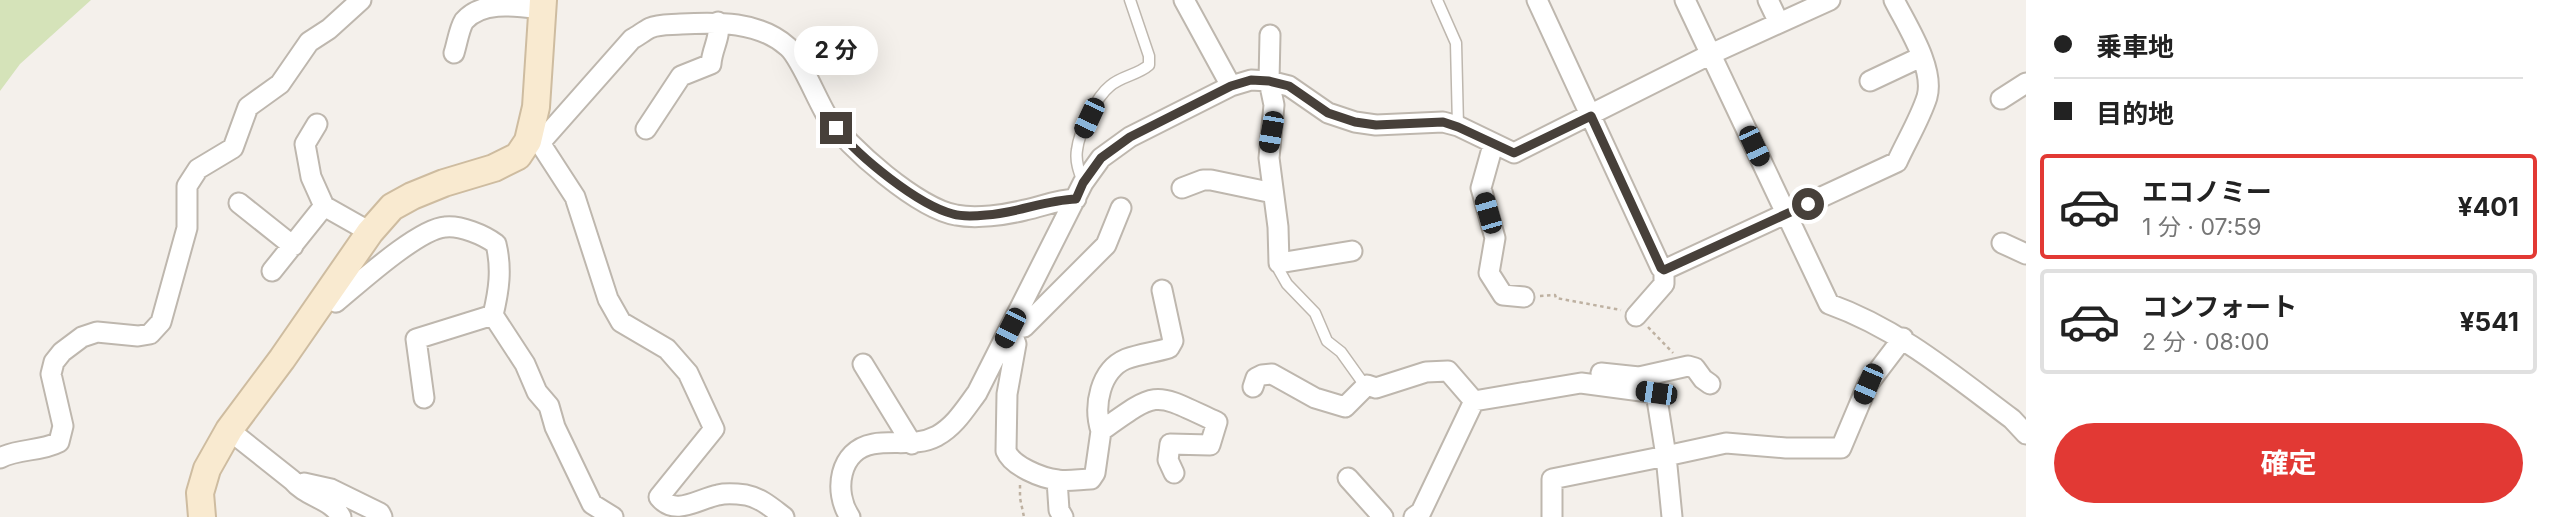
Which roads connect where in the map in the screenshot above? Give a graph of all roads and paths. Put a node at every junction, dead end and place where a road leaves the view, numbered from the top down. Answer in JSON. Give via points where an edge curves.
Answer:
{"nodes":[{"id":1,"x":361,"y":0,"type":"edge"},
{"id":2,"x":1130,"y":0,"type":"edge"},
{"id":3,"x":1184,"y":0,"type":"edge"},
{"id":4,"x":1437,"y":0,"type":"edge"},
{"id":5,"x":1537,"y":0,"type":"edge"},
{"id":6,"x":1685,"y":0,"type":"edge"},
{"id":7,"x":1768,"y":0,"type":"edge"},
{"id":8,"x":1830,"y":0,"type":"edge"},
{"id":9,"x":1894,"y":0,"type":"edge"},
{"id":10,"x":543,"y":4,"type":"edge"},
{"id":11,"x":718,"y":22,"type":"junction"},
{"id":12,"x":1779,"y":23,"type":"junction"},
{"id":13,"x":1270,"y":35,"type":"dead end"},
{"id":14,"x":454,"y":53,"type":"dead end"},
{"id":15,"x":1711,"y":54,"type":"junction"},
{"id":16,"x":1921,"y":57,"type":"junction"},
{"id":17,"x":1269,"y":81,"type":"junction"},
{"id":18,"x":1870,"y":81,"type":"dead end"},
{"id":19,"x":2026,"y":83,"type":"edge"},
{"id":20,"x":1231,"y":86,"type":"junction"},
{"id":21,"x":2001,"y":99,"type":"dead end"},
{"id":22,"x":1591,"y":116,"type":"junction"},
{"id":23,"x":317,"y":124,"type":"dead end"},
{"id":24,"x":1458,"y":127,"type":"junction"},
{"id":25,"x":646,"y":129,"type":"dead end"},
{"id":26,"x":534,"y":142,"type":"junction"},
{"id":27,"x":1493,"y":145,"type":"junction"},
{"id":28,"x":1182,"y":188,"type":"dead end"},
{"id":29,"x":1080,"y":191,"type":"junction"},
{"id":30,"x":1273,"y":193,"type":"junction"},
{"id":31,"x":239,"y":203,"type":"dead end"},
{"id":32,"x":324,"y":206,"type":"junction"},
{"id":33,"x":1121,"y":208,"type":"dead end"},
{"id":34,"x":1786,"y":215,"type":"junction"},
{"id":35,"x":370,"y":232,"type":"junction"},
{"id":36,"x":2002,"y":243,"type":"dead end"},
{"id":37,"x":293,"y":246,"type":"junction"},
{"id":38,"x":1352,"y":251,"type":"dead end"},
{"id":39,"x":2026,"y":254,"type":"edge"},
{"id":40,"x":1279,"y":263,"type":"junction"},
{"id":41,"x":1664,"y":270,"type":"junction"},
{"id":42,"x":272,"y":271,"type":"dead end"},
{"id":43,"x":1162,"y":290,"type":"dead end"},
{"id":44,"x":1524,"y":297,"type":"joint"},
{"id":45,"x":326,"y":298,"type":"junction"},
{"id":46,"x":493,"y":315,"type":"junction"},
{"id":47,"x":1636,"y":316,"type":"junction"},
{"id":48,"x":1010,"y":328,"type":"junction"},
{"id":49,"x":1908,"y":342,"type":"junction"},
{"id":50,"x":863,"y":364,"type":"dead end"},
{"id":51,"x":1677,"y":369,"type":"junction"},
{"id":52,"x":1710,"y":384,"type":"dead end"},
{"id":53,"x":1367,"y":385,"type":"junction"},
{"id":54,"x":1253,"y":387,"type":"dead end"},
{"id":55,"x":1528,"y":392,"type":"junction"},
{"id":56,"x":424,"y":398,"type":"dead end"},
{"id":57,"x":1475,"y":401,"type":"junction"},
{"id":58,"x":229,"y":430,"type":"junction"},
{"id":59,"x":1101,"y":431,"type":"junction"},
{"id":60,"x":2026,"y":434,"type":"edge"},
{"id":61,"x":912,"y":444,"type":"junction"},
{"id":62,"x":1666,"y":456,"type":"junction"},
{"id":63,"x":0,"y":458,"type":"edge"},
{"id":64,"x":1021,"y":468,"type":"junction"},
{"id":65,"x":1174,"y":473,"type":"dead end"},
{"id":66,"x":1348,"y":478,"type":"dead end"},
{"id":67,"x":292,"y":480,"type":"junction"},
{"id":68,"x":1057,"y":480,"type":"junction"},
{"id":69,"x":202,"y":517,"type":"edge"},
{"id":70,"x":341,"y":517,"type":"edge"},
{"id":71,"x":382,"y":517,"type":"edge"},
{"id":72,"x":613,"y":517,"type":"edge"},
{"id":73,"x":784,"y":517,"type":"edge"},
{"id":74,"x":850,"y":517,"type":"edge"},
{"id":75,"x":1024,"y":517,"type":"edge"},
{"id":76,"x":1063,"y":517,"type":"edge"},
{"id":77,"x":1383,"y":517,"type":"edge"},
{"id":78,"x":1414,"y":517,"type":"edge"},
{"id":79,"x":1552,"y":517,"type":"edge"},
{"id":80,"x":1672,"y":517,"type":"edge"}],
"edges":[{"from":1,"to":63,"type":"street","via":[[309,43],[280,84],[248,107],[233,148],[198,169],[187,186],[187,228],[161,322],[150,334],[138,336],[97,332],[62,352],[51,374],[63,426],[59,442],[47,449]]},
{"from":2,"to":29,"type":"lane","via":[[1149,65],[1098,97],[1076,152]]},
{"from":3,"to":20,"type":"street"},
{"from":4,"to":24,"type":"lane","via":[[1455,43]]},
{"from":5,"to":22,"type":"street"},
{"from":6,"to":15,"type":"street"},
{"from":7,"to":12,"type":"street"},
{"from":8,"to":12,"type":"street"},
{"from":9,"to":16,"type":"street"},
{"from":10,"to":14,"type":"street","via":[[492,4],[478,9],[464,22]]},
{"from":10,"to":26,"type":"street"},
{"from":11,"to":25,"type":"street","via":[[720,34],[711,64],[681,76]]},
{"from":11,"to":26,"type":"street","via":[[651,28],[632,40]]},
{"from":11,"to":29,"type":"street","via":[[766,34],[789,47],[827,116],[846,140],[935,208],[956,215],[986,215],[1025,210]]},
{"from":12,"to":15,"type":"street"},
{"from":13,"to":17,"type":"street"},
{"from":15,"to":22,"type":"street"},
{"from":15,"to":34,"type":"street"},
{"from":16,"to":18,"type":"street"},
{"from":16,"to":34,"type":"street","via":[[1928,77],[1927,97],[1897,162]]},
{"from":17,"to":20,"type":"street"},
{"from":17,"to":24,"type":"street","via":[[1289,86],[1328,113],[1355,122],[1427,121]]},
{"from":17,"to":30,"type":"street","via":[[1274,105],[1269,148]]},
{"from":19,"to":21,"type":"street"},
{"from":20,"to":29,"type":"street","via":[[1130,137],[1101,158]]},
{"from":22,"to":27,"type":"street","via":[[1514,153]]},
{"from":22,"to":41,"type":"street"},
{"from":23,"to":32,"type":"street","via":[[305,144],[311,177]]},
{"from":24,"to":27,"type":"street"},
{"from":26,"to":35,"type":"street","via":[[494,167],[402,201]]},
{"from":26,"to":73,"type":"street","via":[[575,197],[608,299],[621,322],[667,349],[688,373],[714,429],[659,497],[673,509],[720,494],[747,495],[765,501]]},
{"from":27,"to":44,"type":"street","via":[[1481,188],[1495,238],[1489,273],[1503,295]]},
{"from":28,"to":30,"type":"street","via":[[1211,180]]},
{"from":29,"to":48,"type":"street"},
{"from":30,"to":40,"type":"street"},
{"from":31,"to":37,"type":"street"},
{"from":32,"to":35,"type":"street"},
{"from":32,"to":37,"type":"street"},
{"from":33,"to":48,"type":"street","via":[[1106,245],[1024,327]]},
{"from":34,"to":41,"type":"street"},
{"from":34,"to":49,"type":"street","via":[[1829,304],[1861,315]]},
{"from":35,"to":45,"type":"street"},
{"from":36,"to":39,"type":"street"},
{"from":37,"to":42,"type":"street"},
{"from":38,"to":40,"type":"street"},
{"from":40,"to":53,"type":"lane","via":[[1287,284],[1315,313],[1327,341]]},
{"from":41,"to":47,"type":"street","via":[[1664,284]]},
{"from":43,"to":59,"type":"street","via":[[1173,341],[1169,348],[1125,359],[1111,370],[1099,389]]},
{"from":44,"to":47,"type":"path","via":[[1555,295],[1613,310],[1628,309]]},
{"from":45,"to":46,"type":"street","via":[[336,302],[389,258],[446,226],[484,234],[496,244],[501,264]]},
{"from":45,"to":58,"type":"street"},
{"from":46,"to":56,"type":"street","via":[[416,339]]},
{"from":46,"to":72,"type":"street","via":[[549,406],[592,504]]},
{"from":47,"to":51,"type":"path","via":[[1676,355]]},
{"from":48,"to":61,"type":"street","via":[[959,418],[936,436]]},
{"from":48,"to":64,"type":"street","via":[[1016,344],[1005,439],[1009,459]]},
{"from":49,"to":60,"type":"street"},
{"from":49,"to":62,"type":"street","via":[[1868,384],[1841,447],[1726,443]]},
{"from":50,"to":61,"type":"street"},
{"from":51,"to":52,"type":"street","via":[[1695,368]]},
{"from":51,"to":55,"type":"street","via":[[1639,377],[1577,371],[1537,378]]},
{"from":53,"to":54,"type":"street","via":[[1345,407],[1315,398],[1272,374],[1256,378]]},
{"from":53,"to":57,"type":"street","via":[[1376,388],[1426,372],[1448,371]]},
{"from":55,"to":57,"type":"street"},
{"from":55,"to":62,"type":"street","via":[[1581,383],[1656,393]]},
{"from":57,"to":78,"type":"street"},
{"from":58,"to":67,"type":"street"},
{"from":58,"to":69,"type":"street","via":[[206,469],[200,493]]},
{"from":59,"to":65,"type":"street","via":[[1142,402],[1156,398],[1171,399],[1217,422],[1210,444],[1170,444],[1168,460]]},
{"from":59,"to":68,"type":"street","via":[[1091,479]]},
{"from":61,"to":74,"type":"street","via":[[872,444],[854,453],[839,487]]},
{"from":62,"to":79,"type":"street","via":[[1552,479]]},
{"from":62,"to":80,"type":"street"},
{"from":64,"to":68,"type":"street"},
{"from":64,"to":75,"type":"path"},
{"from":66,"to":77,"type":"street"},
{"from":67,"to":70,"type":"street","via":[[300,490],[337,508]]},
{"from":67,"to":71,"type":"street","via":[[331,489]]},
{"from":68,"to":76,"type":"street"}]}
